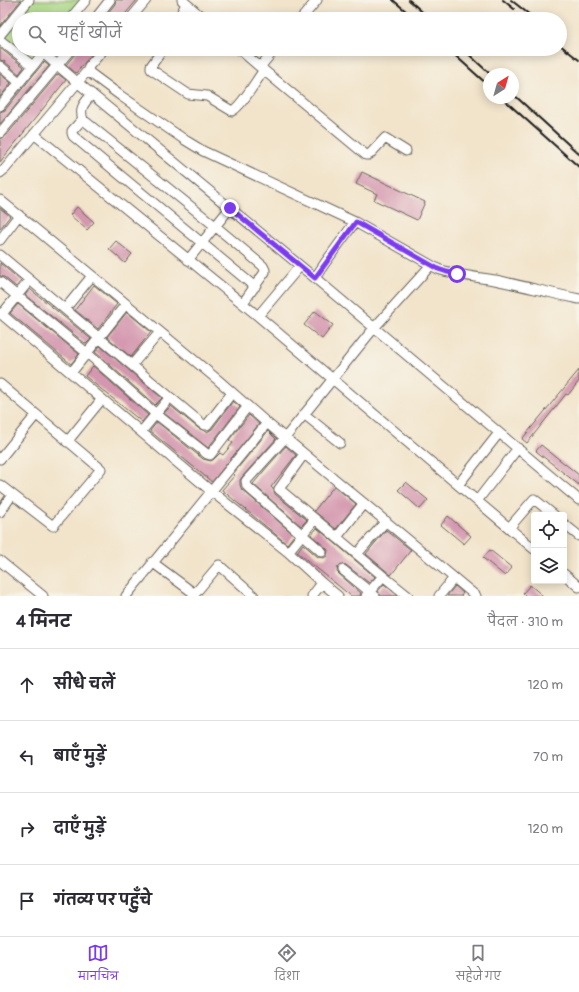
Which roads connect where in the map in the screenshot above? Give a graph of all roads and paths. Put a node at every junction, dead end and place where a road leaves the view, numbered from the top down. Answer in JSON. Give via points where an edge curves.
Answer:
{"nodes":[{"id":1,"x":29,"y":0,"type":"edge"},
{"id":2,"x":86,"y":0,"type":"edge"},
{"id":3,"x":110,"y":0,"type":"edge"},
{"id":4,"x":146,"y":0,"type":"edge"},
{"id":5,"x":317,"y":0,"type":"edge"},
{"id":6,"x":184,"y":2,"type":"edge"},
{"id":7,"x":19,"y":12,"type":"edge"},
{"id":8,"x":76,"y":12,"type":"edge"},
{"id":9,"x":101,"y":12,"type":"edge"},
{"id":10,"x":136,"y":12,"type":"edge"},
{"id":11,"x":180,"y":12,"type":"edge"},
{"id":12,"x":196,"y":12,"type":"edge"},
{"id":13,"x":307,"y":12,"type":"edge"},
{"id":14,"x":12,"y":21,"type":"edge"},
{"id":15,"x":0,"y":35,"type":"edge"},
{"id":16,"x":0,"y":40,"type":"edge"},
{"id":17,"x":12,"y":49,"type":"edge"},
{"id":18,"x":20,"y":56,"type":"edge"},
{"id":19,"x":40,"y":56,"type":"edge"},
{"id":20,"x":49,"y":56,"type":"edge"},
{"id":21,"x":65,"y":56,"type":"edge"},
{"id":22,"x":98,"y":56,"type":"edge"},
{"id":23,"x":158,"y":56,"type":"edge"},
{"id":24,"x":247,"y":56,"type":"edge"},
{"id":25,"x":270,"y":56,"type":"edge"},
{"id":26,"x":58,"y":65,"type":"junction"},
{"id":27,"x":0,"y":66,"type":"edge"},
{"id":28,"x":33,"y":66,"type":"junction"},
{"id":29,"x":262,"y":68,"type":"junction"},
{"id":30,"x":88,"y":70,"type":"junction"},
{"id":31,"x":20,"y":82,"type":"junction"},
{"id":32,"x":77,"y":82,"type":"junction"},
{"id":33,"x":4,"y":94,"type":"edge"},
{"id":34,"x":92,"y":94,"type":"junction"},
{"id":35,"x":0,"y":106,"type":"edge"},
{"id":36,"x":83,"y":120,"type":"junction"},
{"id":37,"x":0,"y":133,"type":"edge"},
{"id":38,"x":34,"y":134,"type":"junction"},
{"id":39,"x":406,"y":151,"type":"dead end"},
{"id":40,"x":2,"y":169,"type":"edge"},
{"id":41,"x":0,"y":200,"type":"edge"},
{"id":42,"x":230,"y":208,"type":"junction"},
{"id":43,"x":19,"y":216,"type":"junction"},
{"id":44,"x":356,"y":222,"type":"junction"},
{"id":45,"x":215,"y":226,"type":"junction"},
{"id":46,"x":0,"y":240,"type":"edge"},
{"id":47,"x":202,"y":243,"type":"junction"},
{"id":48,"x":0,"y":255,"type":"edge"},
{"id":49,"x":188,"y":260,"type":"junction"},
{"id":50,"x":431,"y":265,"type":"junction"},
{"id":51,"x":300,"y":266,"type":"junction"},
{"id":52,"x":92,"y":276,"type":"junction"},
{"id":53,"x":315,"y":278,"type":"junction"},
{"id":54,"x":30,"y":280,"type":"junction"},
{"id":55,"x":0,"y":282,"type":"edge"},
{"id":56,"x":255,"y":286,"type":"junction"},
{"id":57,"x":17,"y":296,"type":"junction"},
{"id":58,"x":579,"y":299,"type":"edge"},
{"id":59,"x":243,"y":303,"type":"junction"},
{"id":60,"x":126,"y":304,"type":"junction"},
{"id":61,"x":65,"y":309,"type":"junction"},
{"id":62,"x":1,"y":314,"type":"edge"},
{"id":63,"x":258,"y":316,"type":"junction"},
{"id":64,"x":374,"y":328,"type":"junction"},
{"id":65,"x":160,"y":332,"type":"junction"},
{"id":66,"x":99,"y":338,"type":"junction"},
{"id":67,"x":87,"y":353,"type":"junction"},
{"id":68,"x":132,"y":365,"type":"junction"},
{"id":69,"x":71,"y":373,"type":"junction"},
{"id":70,"x":332,"y":379,"type":"junction"},
{"id":71,"x":0,"y":384,"type":"edge"},
{"id":72,"x":232,"y":393,"type":"junction"},
{"id":73,"x":170,"y":397,"type":"junction"},
{"id":74,"x":102,"y":399,"type":"junction"},
{"id":75,"x":248,"y":406,"type":"junction"},
{"id":76,"x":156,"y":414,"type":"junction"},
{"id":77,"x":304,"y":414,"type":"junction"},
{"id":78,"x":36,"y":415,"type":"junction"},
{"id":79,"x":267,"y":423,"type":"junction"},
{"id":80,"x":141,"y":432,"type":"junction"},
{"id":81,"x":499,"y":433,"type":"junction"},
{"id":82,"x":285,"y":438,"type":"junction"},
{"id":83,"x":67,"y":442,"type":"junction"},
{"id":84,"x":340,"y":443,"type":"dead end"},
{"id":85,"x":518,"y":448,"type":"junction"},
{"id":86,"x":304,"y":454,"type":"junction"},
{"id":87,"x":0,"y":459,"type":"edge"},
{"id":88,"x":0,"y":485,"type":"edge"},
{"id":89,"x":458,"y":485,"type":"junction"},
{"id":90,"x":212,"y":491,"type":"junction"},
{"id":91,"x":12,"y":494,"type":"junction"},
{"id":92,"x":579,"y":500,"type":"edge"},
{"id":93,"x":477,"y":501,"type":"junction"},
{"id":94,"x":364,"y":503,"type":"junction"},
{"id":95,"x":0,"y":512,"type":"edge"},
{"id":96,"x":550,"y":512,"type":"edge"},
{"id":97,"x":315,"y":519,"type":"junction"},
{"id":98,"x":386,"y":521,"type":"junction"},
{"id":99,"x":567,"y":526,"type":"edge"},
{"id":100,"x":509,"y":528,"type":"junction"},
{"id":101,"x":303,"y":535,"type":"junction"},
{"id":102,"x":579,"y":536,"type":"edge"},
{"id":103,"x":337,"y":537,"type":"junction"},
{"id":104,"x":533,"y":548,"type":"edge"},
{"id":105,"x":288,"y":552,"type":"junction"},
{"id":106,"x":322,"y":552,"type":"dead end"},
{"id":107,"x":357,"y":554,"type":"junction"},
{"id":108,"x":0,"y":561,"type":"edge"},
{"id":109,"x":152,"y":562,"type":"junction"},
{"id":110,"x":343,"y":570,"type":"dead end"},
{"id":111,"x":383,"y":576,"type":"junction"},
{"id":112,"x":567,"y":577,"type":"edge"},
{"id":113,"x":454,"y":578,"type":"junction"},
{"id":114,"x":322,"y":583,"type":"junction"},
{"id":115,"x":579,"y":587,"type":"edge"},
{"id":116,"x":370,"y":594,"type":"edge"},
{"id":117,"x":470,"y":594,"type":"edge"},
{"id":118,"x":194,"y":595,"type":"edge"},
{"id":119,"x":43,"y":596,"type":"edge"},
{"id":120,"x":126,"y":596,"type":"edge"},
{"id":121,"x":254,"y":596,"type":"edge"},
{"id":122,"x":312,"y":596,"type":"edge"},
{"id":123,"x":338,"y":596,"type":"edge"},
{"id":124,"x":408,"y":596,"type":"edge"},
{"id":125,"x":439,"y":596,"type":"edge"}],
"edges":[{"from":1,"to":7,"type":"street"},
{"from":2,"to":8,"type":"street"},
{"from":3,"to":9,"type":"street"},
{"from":4,"to":10,"type":"street"},
{"from":5,"to":13,"type":"street"},
{"from":6,"to":11,"type":"street"},
{"from":6,"to":12,"type":"street"},
{"from":14,"to":15,"type":"street"},
{"from":16,"to":17,"type":"street"},
{"from":18,"to":28,"type":"street"},
{"from":19,"to":28,"type":"street"},
{"from":20,"to":26,"type":"street"},
{"from":21,"to":26,"type":"street"},
{"from":22,"to":30,"type":"street"},
{"from":23,"to":29,"type":"street","via":[[151,66],[152,70],[188,94],[210,97],[232,111],[239,105]]},
{"from":24,"to":29,"type":"street"},
{"from":25,"to":29,"type":"street"},
{"from":26,"to":32,"type":"street"},
{"from":26,"to":37,"type":"street"},
{"from":27,"to":31,"type":"street"},
{"from":28,"to":31,"type":"street"},
{"from":29,"to":39,"type":"street","via":[[366,155],[368,156],[386,138]]},
{"from":30,"to":32,"type":"street"},
{"from":30,"to":44,"type":"street","via":[[198,148]]},
{"from":31,"to":33,"type":"street"},
{"from":32,"to":34,"type":"street"},
{"from":32,"to":38,"type":"street"},
{"from":33,"to":35,"type":"street"},
{"from":34,"to":36,"type":"street","via":[[81,110]]},
{"from":34,"to":42,"type":"street"},
{"from":36,"to":45,"type":"street"},
{"from":36,"to":47,"type":"street","via":[[72,131],[73,136]]},
{"from":38,"to":40,"type":"street"},
{"from":38,"to":49,"type":"street"},
{"from":41,"to":43,"type":"street"},
{"from":42,"to":45,"type":"street"},
{"from":42,"to":51,"type":"street"},
{"from":43,"to":46,"type":"street"},
{"from":43,"to":52,"type":"street"},
{"from":44,"to":50,"type":"street"},
{"from":44,"to":53,"type":"street"},
{"from":45,"to":47,"type":"street"},
{"from":45,"to":56,"type":"street","via":[[264,268],[265,272]]},
{"from":47,"to":49,"type":"street"},
{"from":47,"to":56,"type":"street"},
{"from":48,"to":54,"type":"street"},
{"from":49,"to":59,"type":"street"},
{"from":50,"to":58,"type":"street","via":[[447,272]]},
{"from":50,"to":64,"type":"street"},
{"from":51,"to":53,"type":"street"},
{"from":51,"to":63,"type":"street"},
{"from":52,"to":60,"type":"street"},
{"from":52,"to":61,"type":"street"},
{"from":53,"to":64,"type":"street"},
{"from":54,"to":57,"type":"street"},
{"from":54,"to":61,"type":"street"},
{"from":55,"to":57,"type":"street"},
{"from":56,"to":59,"type":"street"},
{"from":57,"to":62,"type":"street"},
{"from":57,"to":67,"type":"street"},
{"from":59,"to":63,"type":"street"},
{"from":60,"to":65,"type":"street"},
{"from":60,"to":66,"type":"street"},
{"from":61,"to":66,"type":"street"},
{"from":62,"to":69,"type":"street"},
{"from":63,"to":70,"type":"street"},
{"from":64,"to":70,"type":"street"},
{"from":64,"to":81,"type":"street"},
{"from":65,"to":68,"type":"street"},
{"from":65,"to":72,"type":"street"},
{"from":66,"to":67,"type":"street"},
{"from":66,"to":68,"type":"street"},
{"from":67,"to":69,"type":"street"},
{"from":67,"to":76,"type":"street"},
{"from":68,"to":73,"type":"street"},
{"from":69,"to":74,"type":"street"},
{"from":70,"to":77,"type":"street"},
{"from":70,"to":89,"type":"street"},
{"from":71,"to":78,"type":"street"},
{"from":72,"to":73,"type":"street","via":[[207,425],[201,423]]},
{"from":72,"to":75,"type":"street"},
{"from":73,"to":76,"type":"street"},
{"from":74,"to":80,"type":"street"},
{"from":74,"to":83,"type":"street"},
{"from":75,"to":76,"type":"street","via":[[211,454],[204,452]]},
{"from":75,"to":79,"type":"street"},
{"from":76,"to":80,"type":"street"},
{"from":77,"to":82,"type":"street"},
{"from":77,"to":84,"type":"street"},
{"from":78,"to":83,"type":"street"},
{"from":78,"to":87,"type":"street"},
{"from":79,"to":82,"type":"street"},
{"from":79,"to":90,"type":"street"},
{"from":80,"to":90,"type":"street"},
{"from":81,"to":85,"type":"street"},
{"from":81,"to":89,"type":"street"},
{"from":82,"to":86,"type":"street"},
{"from":82,"to":101,"type":"street","via":[[246,484]]},
{"from":83,"to":91,"type":"street","via":[[101,469],[53,526]]},
{"from":85,"to":92,"type":"street"},
{"from":85,"to":93,"type":"street"},
{"from":86,"to":94,"type":"street"},
{"from":86,"to":97,"type":"street","via":[[278,489]]},
{"from":88,"to":91,"type":"street"},
{"from":89,"to":93,"type":"street"},
{"from":90,"to":105,"type":"street"},
{"from":90,"to":109,"type":"street"},
{"from":91,"to":95,"type":"street"},
{"from":93,"to":100,"type":"street"},
{"from":94,"to":98,"type":"street"},
{"from":94,"to":103,"type":"street"},
{"from":96,"to":100,"type":"street","via":[[534,499]]},
{"from":97,"to":101,"type":"street"},
{"from":97,"to":103,"type":"street"},
{"from":98,"to":107,"type":"street"},
{"from":98,"to":113,"type":"street"},
{"from":99,"to":102,"type":"street"},
{"from":100,"to":104,"type":"street"},
{"from":101,"to":105,"type":"street"},
{"from":101,"to":106,"type":"street"},
{"from":103,"to":107,"type":"street"},
{"from":105,"to":114,"type":"street"},
{"from":107,"to":111,"type":"street"},
{"from":108,"to":119,"type":"street"},
{"from":109,"to":118,"type":"street"},
{"from":109,"to":120,"type":"street"},
{"from":110,"to":116,"type":"street"},
{"from":111,"to":116,"type":"street"},
{"from":111,"to":124,"type":"street"},
{"from":112,"to":115,"type":"street"},
{"from":113,"to":117,"type":"street"},
{"from":113,"to":125,"type":"street"},
{"from":114,"to":122,"type":"street"},
{"from":114,"to":123,"type":"street"},
{"from":118,"to":121,"type":"street","via":[[219,565]]}]}
